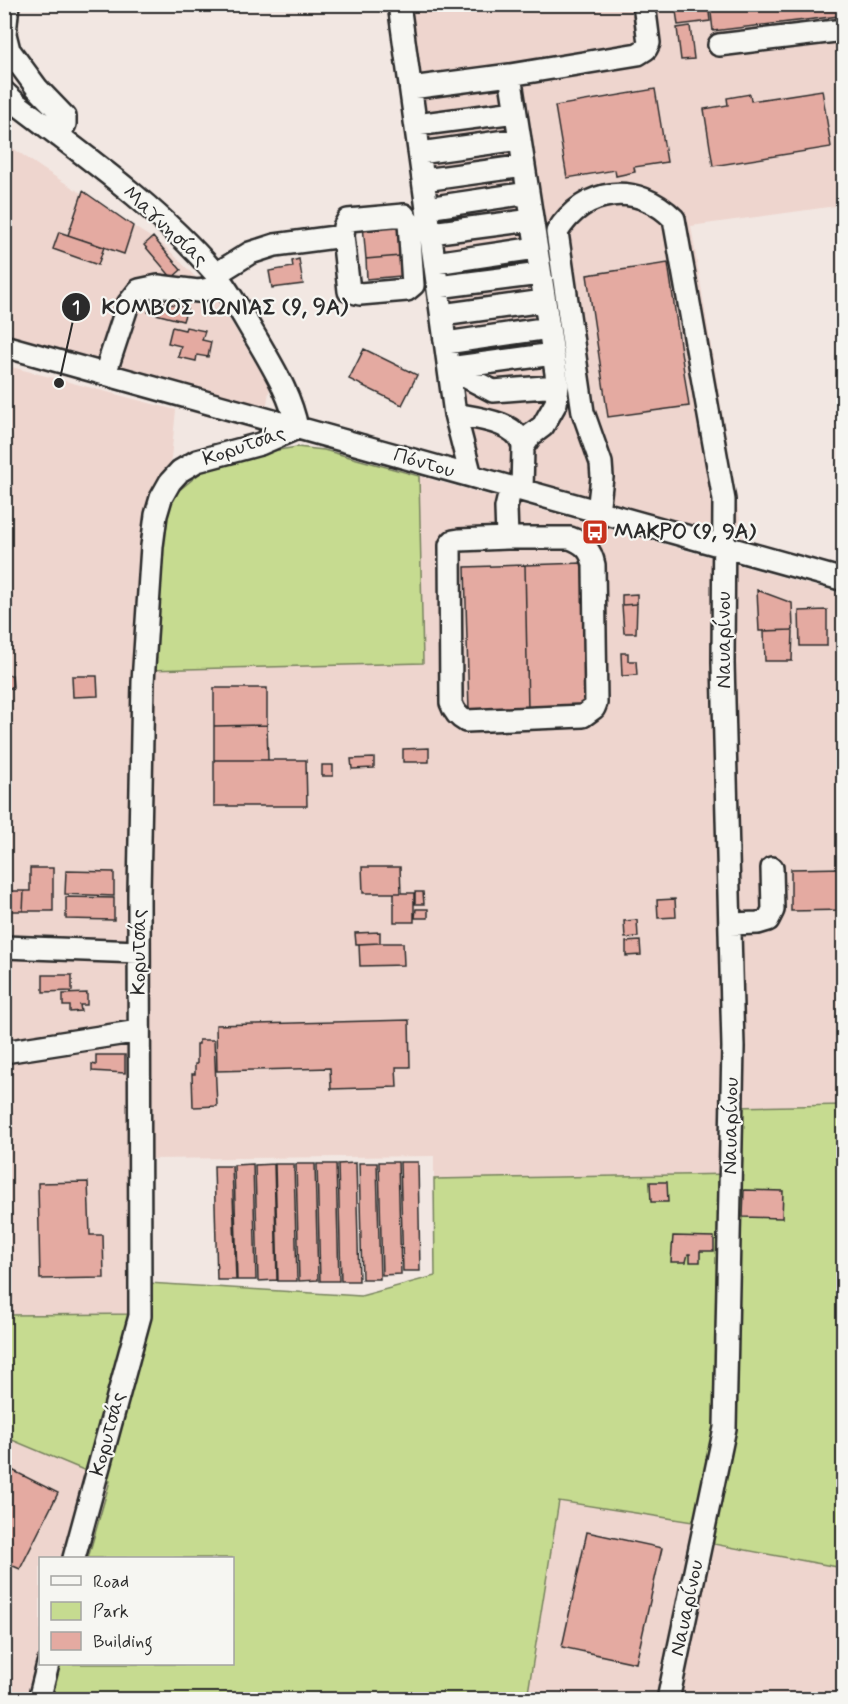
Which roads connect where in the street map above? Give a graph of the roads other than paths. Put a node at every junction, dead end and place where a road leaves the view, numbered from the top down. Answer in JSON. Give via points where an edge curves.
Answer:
{"nodes":[{"id":1,"x":8,"y":4,"type":"edge"},
{"id":2,"x":399,"y":4,"type":"edge"},
{"id":3,"x":644,"y":4,"type":"edge"},
{"id":4,"x":843,"y":30,"type":"edge"},
{"id":5,"x":719,"y":45,"type":"dead end"},
{"id":6,"x":510,"y":75,"type":"junction"},
{"id":7,"x":411,"y":88,"type":"junction"},
{"id":8,"x":4,"y":92,"type":"edge"},
{"id":9,"x":515,"y":112,"type":"junction"},
{"id":10,"x":416,"y":125,"type":"junction"},
{"id":11,"x":58,"y":136,"type":"junction"},
{"id":12,"x":519,"y":139,"type":"junction"},
{"id":13,"x":420,"y":153,"type":"junction"},
{"id":14,"x":524,"y":166,"type":"junction"},
{"id":15,"x":423,"y":180,"type":"junction"},
{"id":16,"x":528,"y":193,"type":"junction"},
{"id":17,"x":428,"y":208,"type":"junction"},
{"id":18,"x":532,"y":220,"type":"junction"},
{"id":19,"x":431,"y":233,"type":"junction"},
{"id":20,"x":343,"y":236,"type":"junction"},
{"id":21,"x":536,"y":248,"type":"junction"},
{"id":22,"x":435,"y":262,"type":"junction"},
{"id":23,"x":540,"y":273,"type":"junction"},
{"id":24,"x":219,"y":279,"type":"junction"},
{"id":25,"x":438,"y":287,"type":"junction"},
{"id":26,"x":544,"y":301,"type":"junction"},
{"id":27,"x":442,"y":315,"type":"junction"},
{"id":28,"x":549,"y":328,"type":"junction"},
{"id":29,"x":446,"y":343,"type":"junction"},
{"id":30,"x":4,"y":346,"type":"edge"},
{"id":31,"x":553,"y":354,"type":"junction"},
{"id":32,"x":449,"y":368,"type":"junction"},
{"id":33,"x":105,"y":374,"type":"junction"},
{"id":34,"x":558,"y":386,"type":"junction"},
{"id":35,"x":455,"y":414,"type":"junction"},
{"id":36,"x":297,"y":428,"type":"junction"},
{"id":37,"x":523,"y":447,"type":"junction"},
{"id":38,"x":471,"y":476,"type":"junction"},
{"id":39,"x":516,"y":489,"type":"junction"},
{"id":40,"x":598,"y":512,"type":"junction"},
{"id":41,"x":507,"y":538,"type":"junction"},
{"id":42,"x":724,"y":547,"type":"junction"},
{"id":43,"x":843,"y":580,"type":"edge"},
{"id":44,"x":772,"y":868,"type":"dead end"},
{"id":45,"x":730,"y":924,"type":"junction"},
{"id":46,"x":4,"y":946,"type":"edge"},
{"id":47,"x":139,"y":952,"type":"junction"},
{"id":48,"x":139,"y":1030,"type":"junction"},
{"id":49,"x":4,"y":1052,"type":"edge"},
{"id":50,"x":74,"y":1557,"type":"edge"},
{"id":51,"x":48,"y":1665,"type":"edge"},
{"id":52,"x":39,"y":1700,"type":"edge"},
{"id":53,"x":668,"y":1700,"type":"edge"}],
"edges":[{"from":1,"to":11,"type":"street","via":[[5,34],[9,50],[64,117],[65,124]]},
{"from":2,"to":7,"type":"street"},
{"from":3,"to":6,"type":"street","via":[[649,43],[638,54]]},
{"from":4,"to":5,"type":"street"},
{"from":6,"to":7,"type":"street"},
{"from":6,"to":9,"type":"street"},
{"from":7,"to":10,"type":"street"},
{"from":8,"to":11,"type":"street","name":"Μαγνησίας"},
{"from":9,"to":10,"type":"street"},
{"from":9,"to":12,"type":"street"},
{"from":10,"to":13,"type":"street"},
{"from":11,"to":24,"type":"street","name":"Μαγνησίας","via":[[126,189],[192,248]]},
{"from":12,"to":13,"type":"street"},
{"from":12,"to":14,"type":"street"},
{"from":13,"to":15,"type":"street"},
{"from":14,"to":15,"type":"street"},
{"from":14,"to":16,"type":"street"},
{"from":15,"to":17,"type":"street"},
{"from":16,"to":17,"type":"street"},
{"from":16,"to":18,"type":"street"},
{"from":17,"to":19,"type":"street"},
{"from":18,"to":19,"type":"street"},
{"from":18,"to":21,"type":"street"},
{"from":19,"to":22,"type":"street"},
{"from":20,"to":20,"type":"street","via":[[349,291],[360,294],[407,290],[413,285],[408,222],[404,215],[348,220]]},
{"from":20,"to":24,"type":"street","via":[[275,245],[250,253]]},
{"from":21,"to":22,"type":"street"},
{"from":21,"to":23,"type":"street"},
{"from":22,"to":25,"type":"street"},
{"from":23,"to":25,"type":"street"},
{"from":23,"to":26,"type":"street"},
{"from":24,"to":33,"type":"street","via":[[214,288],[198,291],[158,286],[139,290],[128,304]]},
{"from":24,"to":36,"type":"street","name":"Μαγνησίας","via":[[272,365],[293,408]]},
{"from":25,"to":27,"type":"street"},
{"from":26,"to":27,"type":"street"},
{"from":26,"to":28,"type":"street"},
{"from":27,"to":29,"type":"street"},
{"from":28,"to":29,"type":"street"},
{"from":28,"to":31,"type":"street"},
{"from":29,"to":32,"type":"street"},
{"from":30,"to":33,"type":"street","name":"Πόντου"},
{"from":31,"to":32,"type":"street"},
{"from":31,"to":34,"type":"street"},
{"from":32,"to":34,"type":"street","via":[[493,391]]},
{"from":32,"to":35,"type":"street"},
{"from":33,"to":36,"type":"street","name":"Πόντου"},
{"from":34,"to":37,"type":"street","via":[[556,403],[543,426]]},
{"from":35,"to":37,"type":"street","via":[[513,429]]},
{"from":35,"to":38,"type":"street"},
{"from":36,"to":38,"type":"street","name":"Πόντου"},
{"from":36,"to":47,"type":"street","name":"Κορυτσάς","via":[[260,444],[197,461],[180,471],[161,498],[152,546],[143,682]]},
{"from":37,"to":39,"type":"street"},
{"from":38,"to":39,"type":"street","name":"Πόντου"},
{"from":39,"to":40,"type":"street","name":"Πόντου"},
{"from":39,"to":41,"type":"street","via":[[506,508]]},
{"from":40,"to":42,"type":"street","name":"Πόντου"},
{"from":40,"to":42,"type":"street","name":"Ναυαρίνου","via":[[601,463],[583,412],[557,232],[570,214],[589,201],[623,194],[646,199],[674,219],[724,500]]},
{"from":41,"to":41,"type":"street","via":[[570,538],[591,554],[596,703],[583,716],[466,721],[454,710],[450,545],[459,540]]},
{"from":42,"to":43,"type":"street","name":"Πόντου"},
{"from":42,"to":45,"type":"street","name":"Ναυαρίνου"},
{"from":44,"to":45,"type":"street","via":[[773,910],[768,920]]},
{"from":45,"to":53,"type":"street","name":"Ναυαρίνου","via":[[733,1047],[725,1428]]},
{"from":46,"to":47,"type":"street"},
{"from":47,"to":48,"type":"street","name":"Κορυτσάς"},
{"from":48,"to":49,"type":"street"},
{"from":48,"to":50,"type":"street","name":"Κορυτσάς","via":[[140,1316]]},
{"from":51,"to":52,"type":"street"}]}
